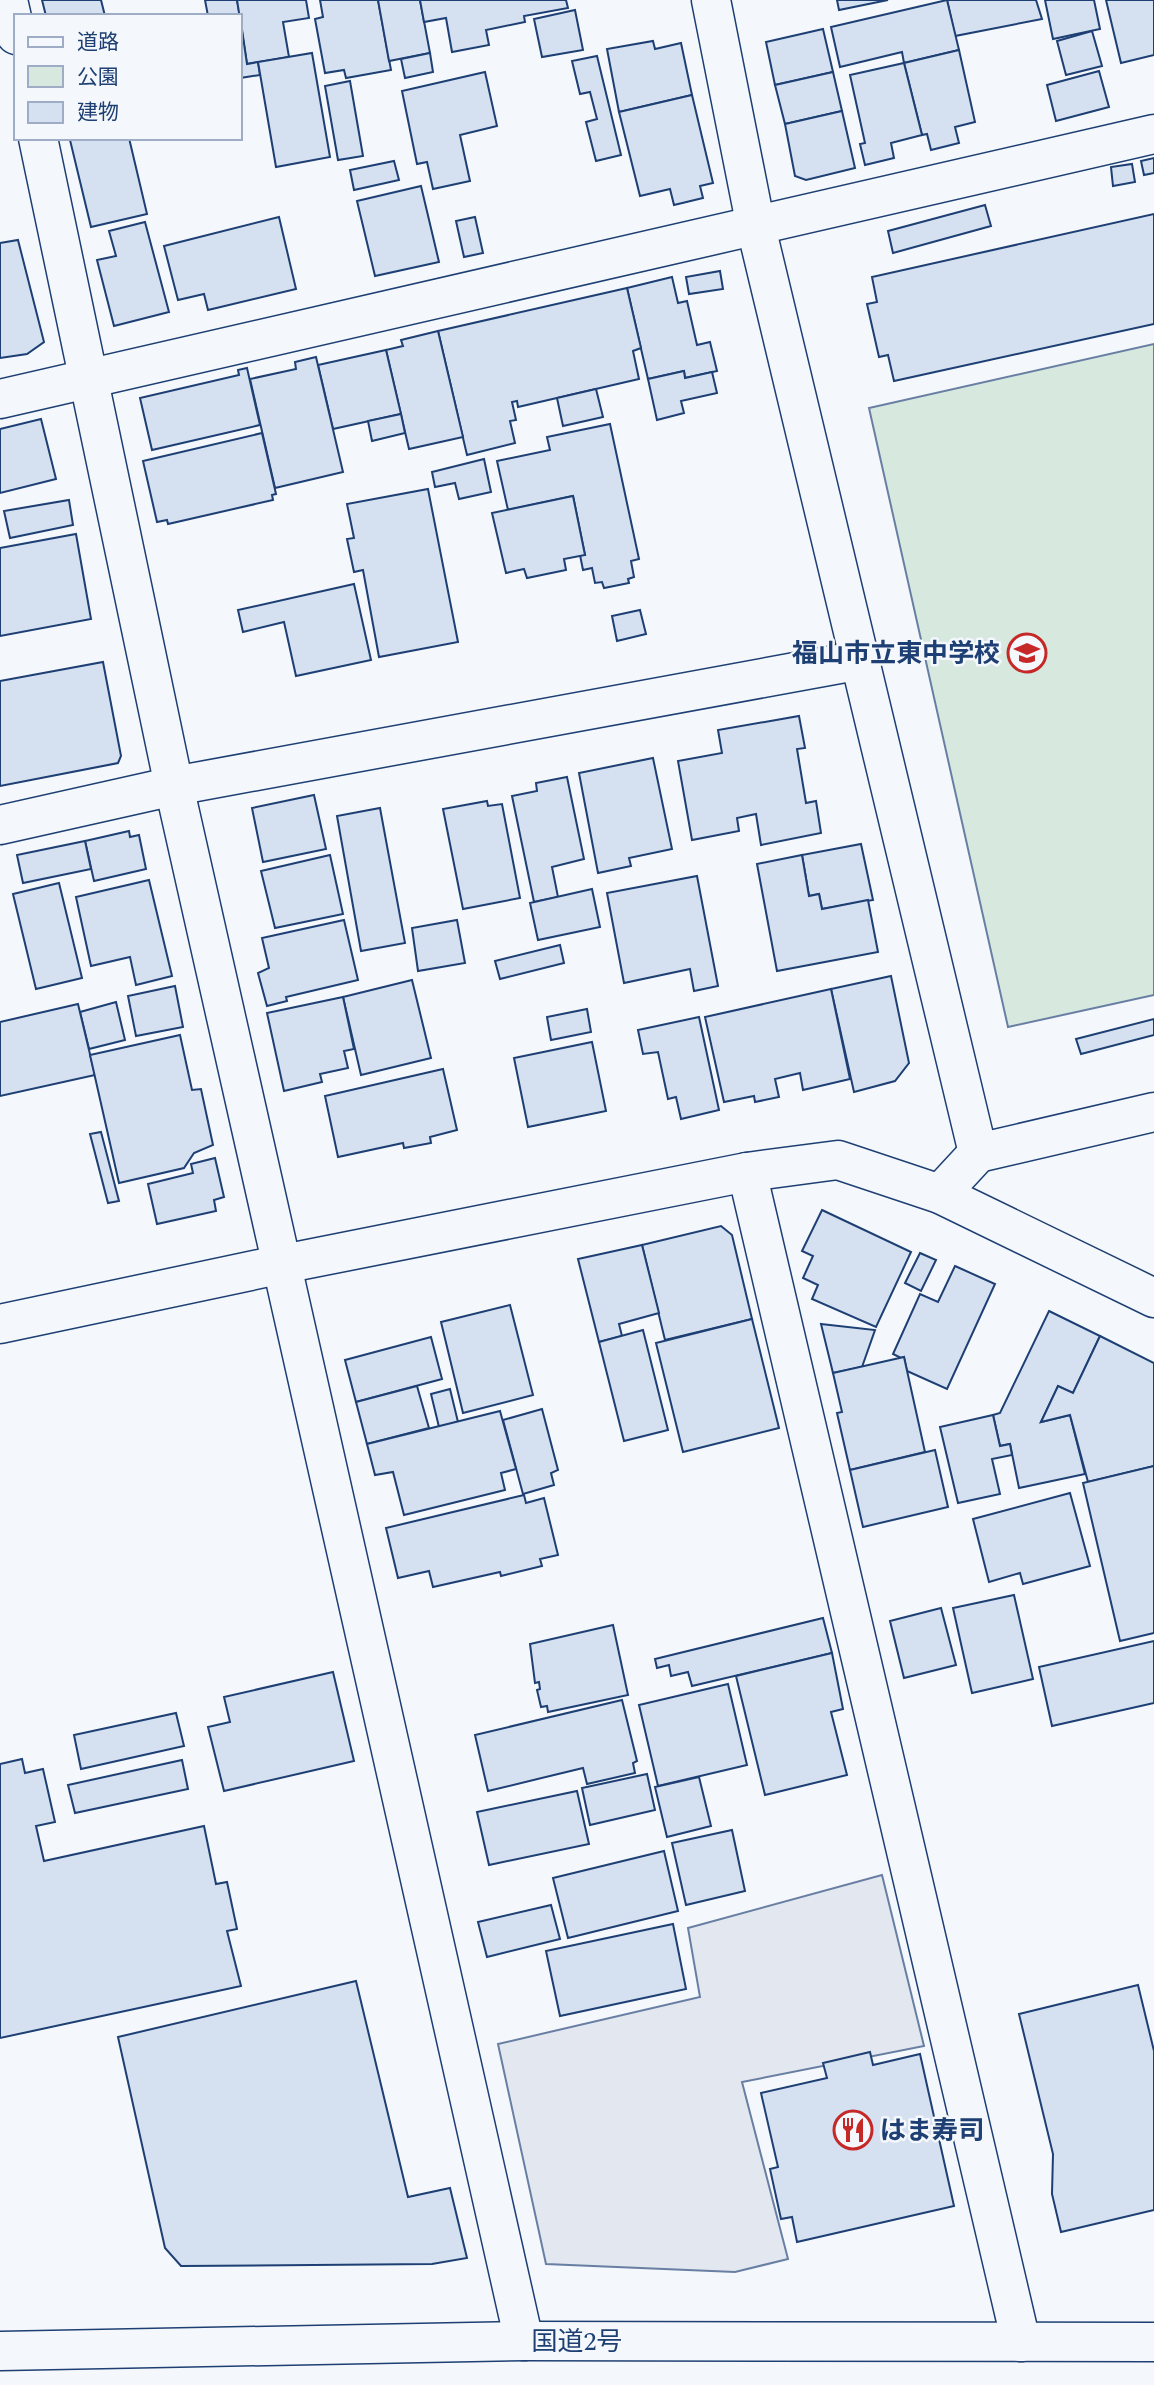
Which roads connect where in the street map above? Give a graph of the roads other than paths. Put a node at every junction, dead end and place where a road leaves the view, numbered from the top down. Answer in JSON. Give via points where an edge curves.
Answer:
{"nodes":[{"id":1,"x":8,"y":0,"type":"edge"},
{"id":2,"x":711,"y":0,"type":"edge"},
{"id":3,"x":14,"y":26,"type":"edge"},
{"id":4,"x":1154,"y":134,"type":"edge"},
{"id":5,"x":38,"y":140,"type":"edge"},
{"id":6,"x":756,"y":227,"type":"junction"},
{"id":7,"x":89,"y":380,"type":"junction"},
{"id":8,"x":0,"y":399,"type":"edge"},
{"id":9,"x":861,"y":660,"type":"junction"},
{"id":10,"x":173,"y":786,"type":"junction"},
{"id":11,"x":0,"y":825,"type":"edge"},
{"id":12,"x":1154,"y":1112,"type":"edge"},
{"id":13,"x":978,"y":1153,"type":"junction"},
{"id":14,"x":747,"y":1172,"type":"junction"},
{"id":15,"x":940,"y":1194,"type":"junction"},
{"id":16,"x":283,"y":1264,"type":"junction"},
{"id":17,"x":1154,"y":1298,"type":"edge"},
{"id":18,"x":0,"y":1324,"type":"edge"},
{"id":19,"x":524,"y":2341,"type":"junction"},
{"id":20,"x":1021,"y":2342,"type":"junction"},
{"id":21,"x":1154,"y":2342,"type":"edge"},
{"id":22,"x":0,"y":2351,"type":"edge"}],
"edges":[{"from":1,"to":3,"type":"main road"},
{"from":2,"to":6,"type":"main road"},
{"from":4,"to":6,"type":"main road"},
{"from":5,"to":7,"type":"main road"},
{"from":6,"to":7,"type":"main road"},
{"from":6,"to":9,"type":"main road"},
{"from":7,"to":8,"type":"main road"},
{"from":7,"to":10,"type":"main road"},
{"from":9,"to":10,"type":"main road"},
{"from":9,"to":13,"type":"main road"},
{"from":10,"to":11,"type":"main road"},
{"from":10,"to":16,"type":"main road"},
{"from":12,"to":13,"type":"main road"},
{"from":13,"to":15,"type":"main road"},
{"from":14,"to":15,"type":"main road","via":[[838,1160]]},
{"from":14,"to":16,"type":"main road"},
{"from":14,"to":20,"type":"main road"},
{"from":15,"to":17,"type":"main road"},
{"from":16,"to":18,"type":"main road"},
{"from":16,"to":19,"type":"main road"},
{"from":19,"to":20,"type":"main road","name":"国道2号"},
{"from":19,"to":22,"type":"main road","name":"国道2号"},
{"from":20,"to":21,"type":"main road","name":"国道2号"}]}
